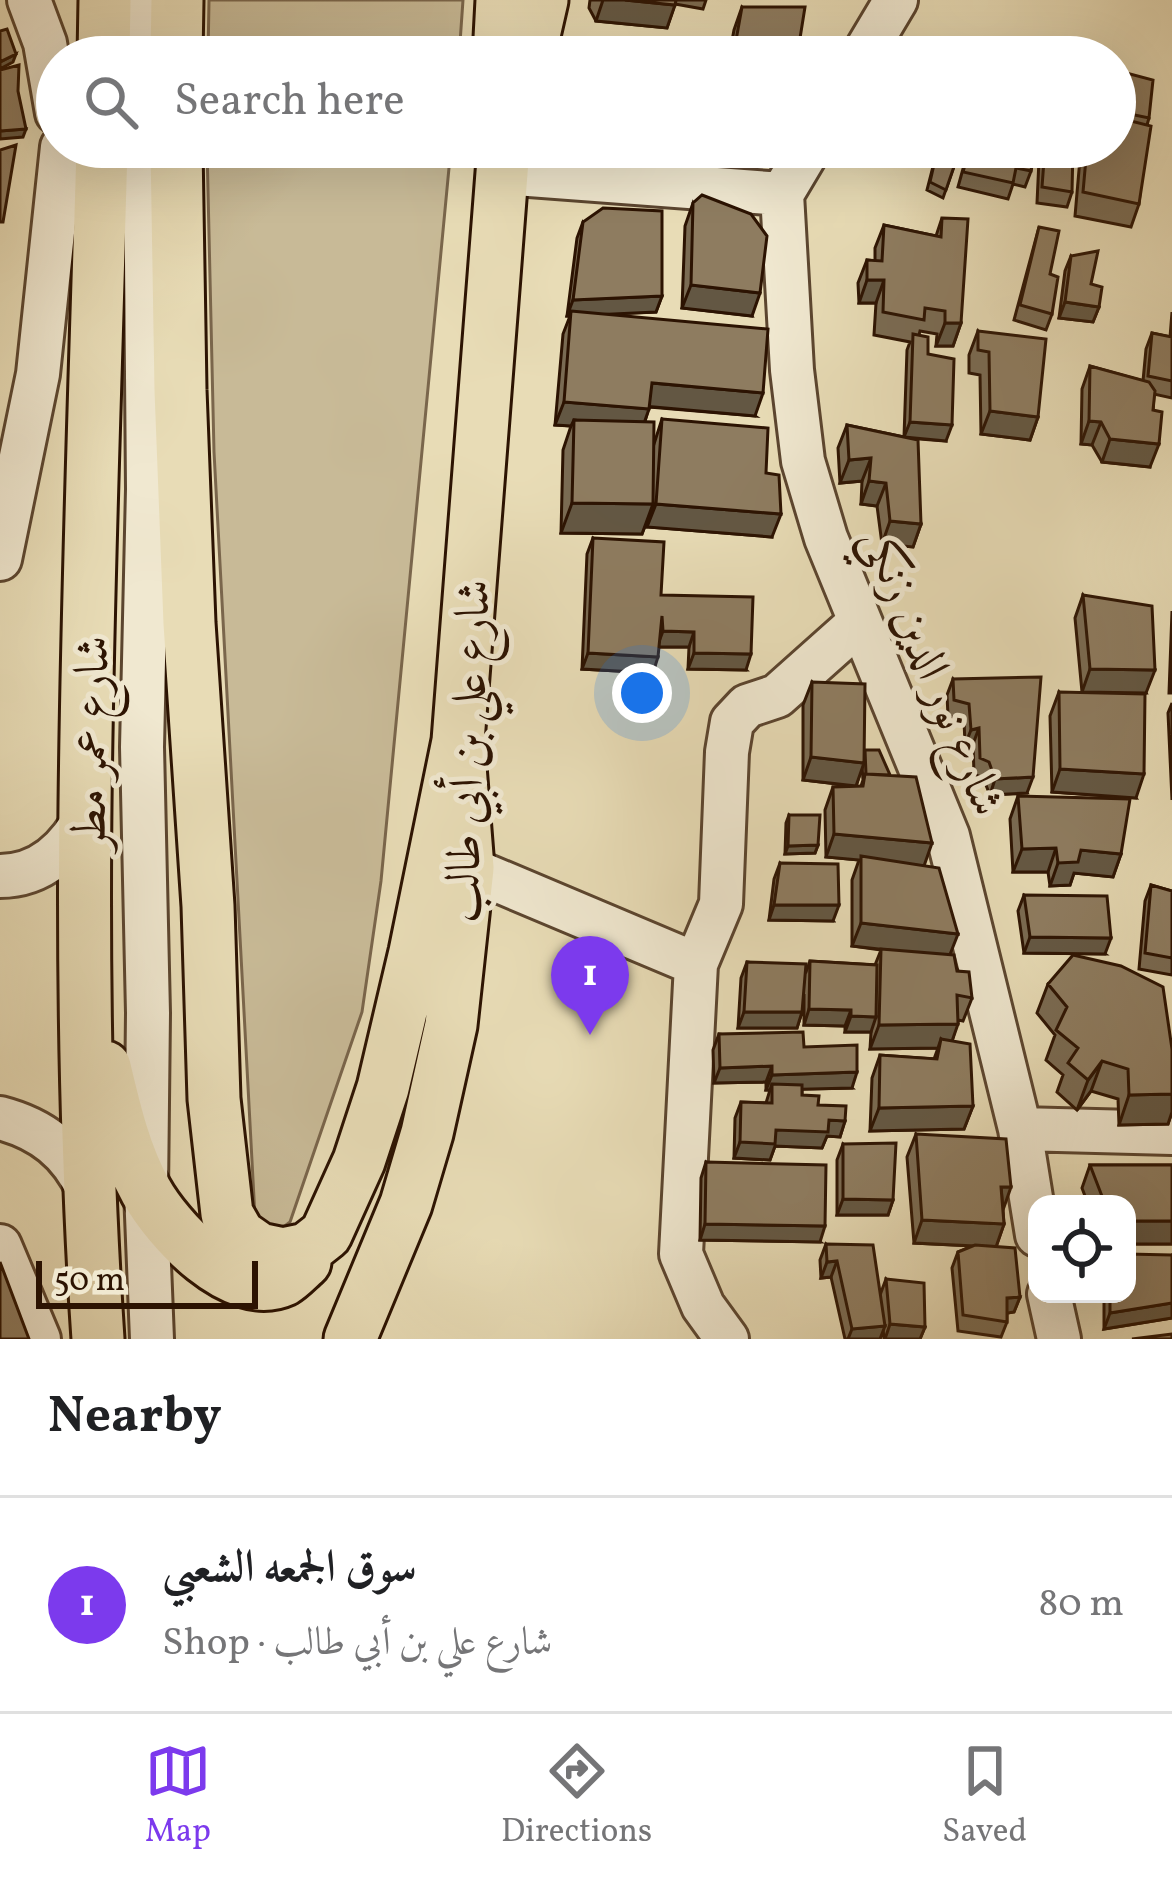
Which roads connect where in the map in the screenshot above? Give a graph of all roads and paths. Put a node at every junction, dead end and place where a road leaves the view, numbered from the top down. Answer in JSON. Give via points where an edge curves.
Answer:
{"nodes":[{"id":1,"x":29,"y":0,"type":"edge"},
{"id":2,"x":105,"y":0,"type":"edge"},
{"id":3,"x":140,"y":0,"type":"edge"},
{"id":4,"x":177,"y":0,"type":"edge"},
{"id":5,"x":502,"y":0,"type":"edge"},
{"id":6,"x":542,"y":0,"type":"edge"},
{"id":7,"x":896,"y":0,"type":"edge"},
{"id":8,"x":42,"y":36,"type":"edge"},
{"id":9,"x":104,"y":36,"type":"edge"},
{"id":10,"x":141,"y":36,"type":"edge"},
{"id":11,"x":176,"y":36,"type":"edge"},
{"id":12,"x":500,"y":36,"type":"edge"},
{"id":13,"x":534,"y":36,"type":"edge"},
{"id":14,"x":875,"y":36,"type":"edge"},
{"id":15,"x":60,"y":168,"type":"edge"},
{"id":16,"x":101,"y":168,"type":"edge"},
{"id":17,"x":146,"y":168,"type":"edge"},
{"id":18,"x":176,"y":168,"type":"edge"},
{"id":19,"x":503,"y":168,"type":"edge"},
{"id":20,"x":569,"y":168,"type":"edge"},
{"id":21,"x":797,"y":168,"type":"edge"},
{"id":22,"x":782,"y":194,"type":"junction"},
{"id":23,"x":0,"y":560,"type":"edge"},
{"id":24,"x":860,"y":622,"type":"junction"},
{"id":25,"x":88,"y":812,"type":"junction"},
{"id":26,"x":451,"y":866,"type":"junction"},
{"id":27,"x":0,"y":877,"type":"edge"},
{"id":28,"x":696,"y":964,"type":"junction"},
{"id":29,"x":86,"y":991,"type":"junction"},
{"id":30,"x":0,"y":1118,"type":"edge"},
{"id":31,"x":1020,"y":1129,"type":"junction"},
{"id":32,"x":1172,"y":1133,"type":"edge"},
{"id":33,"x":88,"y":1190,"type":"junction"},
{"id":34,"x":146,"y":1191,"type":"junction"},
{"id":35,"x":1031,"y":1195,"type":"edge"},
{"id":36,"x":326,"y":1234,"type":"junction"},
{"id":37,"x":0,"y":1246,"type":"edge"},
{"id":38,"x":1051,"y":1303,"type":"edge"},
{"id":39,"x":39,"y":1339,"type":"edge"},
{"id":40,"x":98,"y":1339,"type":"edge"},
{"id":41,"x":152,"y":1339,"type":"edge"},
{"id":42,"x":350,"y":1339,"type":"edge"},
{"id":43,"x":727,"y":1339,"type":"edge"},
{"id":44,"x":1059,"y":1339,"type":"edge"}],
"edges":[{"from":1,"to":8,"type":"street"},
{"from":2,"to":9,"type":"main road"},
{"from":3,"to":10,"type":"street"},
{"from":4,"to":11,"type":"main road"},
{"from":5,"to":12,"type":"main road"},
{"from":6,"to":13,"type":"main road"},
{"from":7,"to":14,"type":"street"},
{"from":15,"to":23,"type":"street","via":[[38,374]]},
{"from":16,"to":25,"type":"main road","name":"شارع عمر مطر"},
{"from":17,"to":34,"type":"street"},
{"from":18,"to":36,"type":"main road","name":"شارع عمر مطر","via":[[184,506],[214,1099],[227,1214],[239,1235],[283,1254]]},
{"from":19,"to":26,"type":"main road","name":"شارع علي بن أبي طالب"},
{"from":20,"to":22,"type":"street"},
{"from":21,"to":22,"type":"street"},
{"from":22,"to":24,"type":"street","name":"شارع نور الدين زنكي","via":[[803,461]]},
{"from":24,"to":28,"type":"street","via":[[777,696],[747,706],[733,722],[721,904]]},
{"from":24,"to":31,"type":"street","name":"شارع نور الدين زنكي","via":[[948,836]]},
{"from":25,"to":27,"type":"street","via":[[53,859]]},
{"from":25,"to":29,"type":"main road","name":"شارع عمر مطر"},
{"from":26,"to":28,"type":"street"},
{"from":26,"to":36,"type":"main road","via":[[359,1161]]},
{"from":26,"to":42,"type":"main road","name":"شارع علي بن أبي طالب","via":[[451,1025],[406,1204]]},
{"from":28,"to":43,"type":"street","via":[[681,1254]]},
{"from":29,"to":33,"type":"main road","name":"شارع عمر مطر"},
{"from":29,"to":34,"type":"main road","via":[[116,1113]]},
{"from":30,"to":33,"type":"street","via":[[52,1141]]},
{"from":31,"to":32,"type":"street"},
{"from":31,"to":35,"type":"street","name":"شارع نور الدين زنكي"},
{"from":33,"to":40,"type":"main road","name":"شارع عمر مطر"},
{"from":34,"to":36,"type":"main road","via":[[177,1234],[241,1281],[285,1279]]},
{"from":34,"to":41,"type":"street"},
{"from":37,"to":39,"type":"street"},
{"from":38,"to":44,"type":"street"}]}
